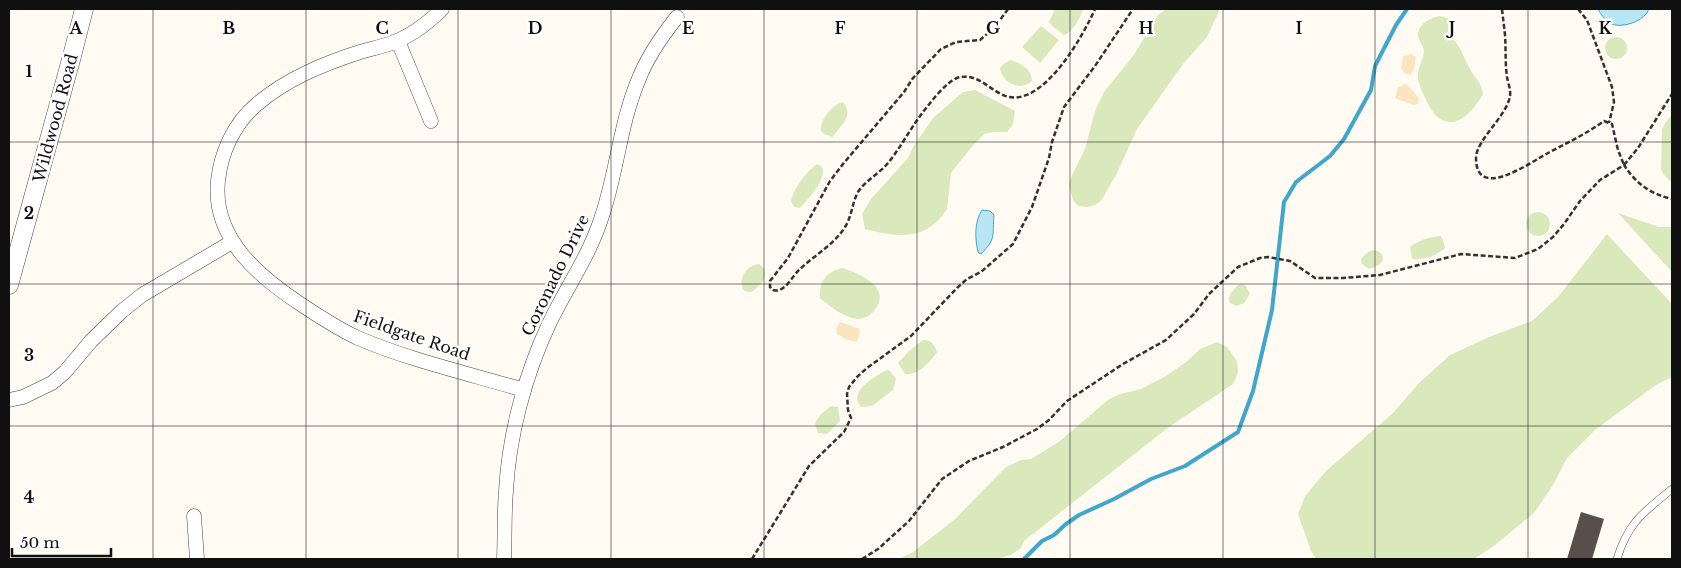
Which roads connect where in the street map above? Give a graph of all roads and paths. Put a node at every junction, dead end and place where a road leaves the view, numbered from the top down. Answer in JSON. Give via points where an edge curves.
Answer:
{"nodes":[{"id":1,"x":84,"y":9,"type":"edge"},
{"id":2,"x":442,"y":9,"type":"edge"},
{"id":3,"x":1008,"y":9,"type":"edge"},
{"id":4,"x":1095,"y":9,"type":"edge"},
{"id":5,"x":1133,"y":9,"type":"edge"},
{"id":6,"x":1502,"y":9,"type":"edge"},
{"id":7,"x":1578,"y":9,"type":"edge"},
{"id":8,"x":677,"y":17,"type":"dead end"},
{"id":9,"x":398,"y":41,"type":"junction"},
{"id":10,"x":1672,"y":94,"type":"edge"},
{"id":11,"x":431,"y":121,"type":"dead end"},
{"id":12,"x":1609,"y":123,"type":"junction"},
{"id":13,"x":1624,"y":166,"type":"junction"},
{"id":14,"x":1672,"y":199,"type":"edge"},
{"id":15,"x":232,"y":242,"type":"junction"},
{"id":16,"x":9,"y":285,"type":"edge"},
{"id":17,"x":524,"y":390,"type":"junction"},
{"id":18,"x":9,"y":400,"type":"edge"},
{"id":19,"x":1672,"y":489,"type":"edge"},
{"id":20,"x":194,"y":516,"type":"dead end"},
{"id":21,"x":197,"y":559,"type":"edge"},
{"id":22,"x":504,"y":559,"type":"edge"},
{"id":23,"x":752,"y":559,"type":"edge"},
{"id":24,"x":862,"y":559,"type":"edge"},
{"id":25,"x":1617,"y":559,"type":"edge"}],
"edges":[{"from":1,"to":16,"type":"street","name":"Wildwood Road"},
{"from":2,"to":9,"type":"street","name":"Fieldgate Road","via":[[429,22]]},
{"from":3,"to":4,"type":"path","via":[[980,40],[956,42],[941,49],[913,78],[830,181],[788,258],[770,281],[772,290],[779,291],[839,236],[859,191],[887,165],[933,98],[949,84],[957,78],[976,78],[1010,97],[1030,93],[1041,87],[1064,61]]},
{"from":5,"to":23,"type":"path","via":[[1064,107],[1032,206],[1013,244],[957,288],[911,336],[857,376],[847,394],[849,425],[809,466]]},
{"from":6,"to":12,"type":"path","via":[[1511,94],[1504,113],[1478,151],[1478,170],[1494,179],[1509,176],[1604,121]]},
{"from":7,"to":12,"type":"path","via":[[1591,28],[1612,87],[1614,102]]},
{"from":8,"to":17,"type":"street","name":"Coronado Drive","via":[[648,58],[637,82],[603,215],[549,324]]},
{"from":9,"to":11,"type":"street"},
{"from":9,"to":15,"type":"street","name":"Fieldgate Road","via":[[330,62],[296,78],[274,91],[242,120],[223,154],[217,188],[221,216]]},
{"from":10,"to":13,"type":"path"},
{"from":12,"to":13,"type":"path","via":[[1612,124]]},
{"from":13,"to":14,"type":"path","via":[[1651,193]]},
{"from":13,"to":24,"type":"path","via":[[1600,180],[1553,237],[1538,249],[1515,258],[1461,254],[1380,275],[1328,278],[1315,278],[1290,261],[1268,257],[1238,267],[1166,340],[1068,401],[1037,429],[969,461],[942,479],[909,521]]},
{"from":15,"to":17,"type":"street","name":"Fieldgate Road","via":[[260,274],[293,300],[358,338]]},
{"from":15,"to":18,"type":"street","via":[[122,311],[52,384]]},
{"from":17,"to":22,"type":"street","name":"Coronado Drive","via":[[506,490]]},
{"from":19,"to":25,"type":"lane","via":[[1634,523]]},
{"from":20,"to":21,"type":"street"}]}
